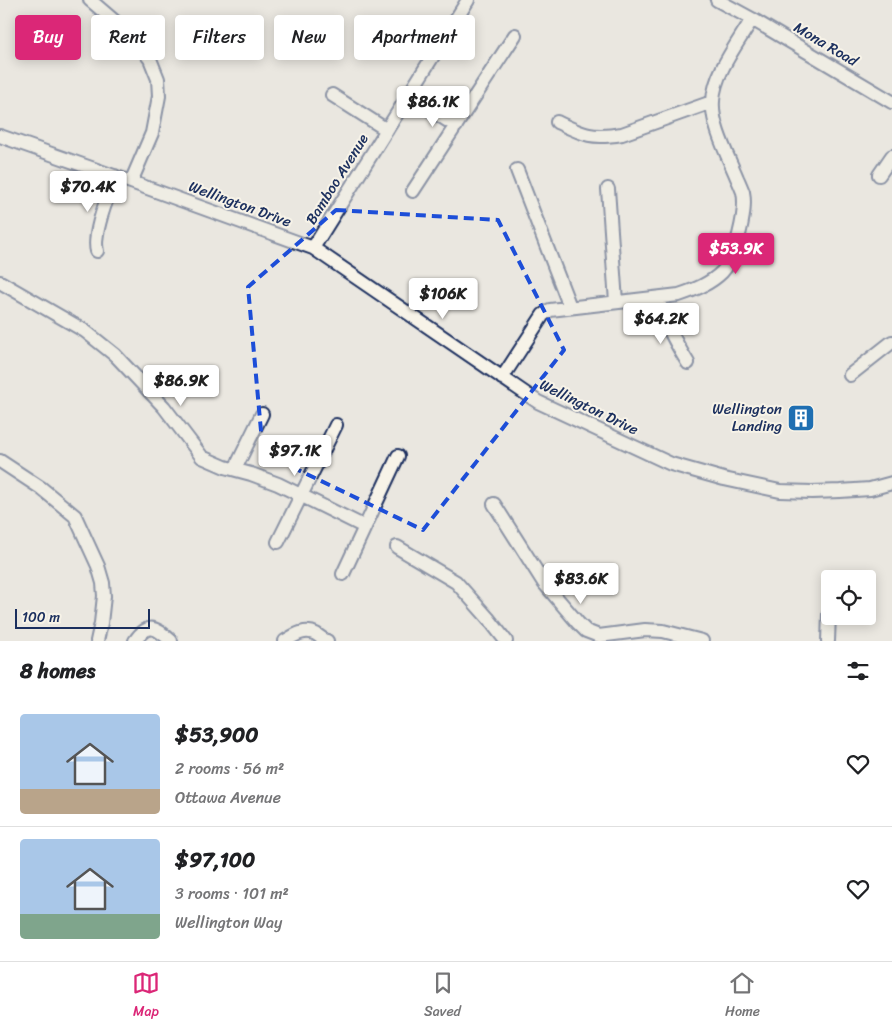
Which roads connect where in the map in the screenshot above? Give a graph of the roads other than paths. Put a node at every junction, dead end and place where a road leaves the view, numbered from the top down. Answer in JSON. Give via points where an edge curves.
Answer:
{"nodes":[{"id":1,"x":90,"y":0,"type":"edge"},
{"id":2,"x":468,"y":0,"type":"edge"},
{"id":3,"x":717,"y":0,"type":"edge"},
{"id":4,"x":752,"y":19,"type":"junction"},
{"id":5,"x":515,"y":35,"type":"dead end"},
{"id":6,"x":332,"y":95,"type":"dead end"},
{"id":7,"x":416,"y":101,"type":"junction"},
{"id":8,"x":712,"y":102,"type":"junction"},
{"id":9,"x":892,"y":102,"type":"edge"},
{"id":10,"x":557,"y":122,"type":"dead end"},
{"id":11,"x":456,"y":126,"type":"junction"},
{"id":12,"x":387,"y":130,"type":"junction"},
{"id":13,"x":0,"y":136,"type":"edge"},
{"id":14,"x":892,"y":156,"type":"edge"},
{"id":15,"x":518,"y":170,"type":"dead end"},
{"id":16,"x":880,"y":175,"type":"dead end"},
{"id":17,"x":116,"y":176,"type":"junction"},
{"id":18,"x":131,"y":182,"type":"junction"},
{"id":19,"x":608,"y":189,"type":"dead end"},
{"id":20,"x":413,"y":191,"type":"dead end"},
{"id":21,"x":313,"y":248,"type":"junction"},
{"id":22,"x":97,"y":251,"type":"dead end"},
{"id":23,"x":0,"y":282,"type":"edge"},
{"id":24,"x":658,"y":298,"type":"junction"},
{"id":25,"x":616,"y":302,"type":"junction"},
{"id":26,"x":570,"y":307,"type":"junction"},
{"id":27,"x":892,"y":342,"type":"edge"},
{"id":28,"x":688,"y":363,"type":"dead end"},
{"id":29,"x":850,"y":375,"type":"dead end"},
{"id":30,"x":502,"y":378,"type":"junction"},
{"id":31,"x":262,"y":414,"type":"dead end"},
{"id":32,"x":336,"y":425,"type":"dead end"},
{"id":33,"x":398,"y":456,"type":"dead end"},
{"id":34,"x":0,"y":461,"type":"edge"},
{"id":35,"x":235,"y":469,"type":"junction"},
{"id":36,"x":892,"y":483,"type":"edge"},
{"id":37,"x":302,"y":496,"type":"junction"},
{"id":38,"x":494,"y":504,"type":"dead end"},
{"id":39,"x":365,"y":527,"type":"junction"},
{"id":40,"x":278,"y":542,"type":"dead end"},
{"id":41,"x":397,"y":547,"type":"dead end"},
{"id":42,"x":343,"y":574,"type":"dead end"},
{"id":43,"x":829,"y":625,"type":"edge"},
{"id":44,"x":97,"y":641,"type":"edge"},
{"id":45,"x":135,"y":641,"type":"edge"},
{"id":46,"x":170,"y":641,"type":"edge"},
{"id":47,"x":285,"y":641,"type":"edge"},
{"id":48,"x":326,"y":641,"type":"edge"},
{"id":49,"x":506,"y":641,"type":"edge"},
{"id":50,"x":702,"y":641,"type":"edge"},
{"id":51,"x":828,"y":641,"type":"edge"}],
"edges":[{"from":1,"to":18,"type":"street","via":[[132,36],[150,59],[158,80],[159,96],[152,133]]},
{"from":2,"to":7,"type":"street","name":"Bamboo Avenue"},
{"from":3,"to":4,"type":"street","name":"Mona Road"},
{"from":4,"to":8,"type":"street","via":[[724,66]]},
{"from":4,"to":9,"type":"street","name":"Mona Road"},
{"from":5,"to":11,"type":"street"},
{"from":6,"to":12,"type":"street"},
{"from":7,"to":11,"type":"street"},
{"from":7,"to":12,"type":"street","name":"Bamboo Avenue"},
{"from":8,"to":10,"type":"street","via":[[608,136],[581,134]]},
{"from":8,"to":24,"type":"street","via":[[716,126],[742,192],[744,205],[736,246],[723,271],[711,280],[679,296]]},
{"from":11,"to":20,"type":"street"},
{"from":12,"to":21,"type":"street","name":"Bamboo Avenue"},
{"from":13,"to":17,"type":"street","name":"Wellington Drive"},
{"from":14,"to":16,"type":"street"},
{"from":15,"to":26,"type":"street"},
{"from":17,"to":18,"type":"street","name":"Wellington Drive"},
{"from":17,"to":22,"type":"street","via":[[96,236]]},
{"from":18,"to":21,"type":"street","name":"Wellington Drive"},
{"from":19,"to":25,"type":"street"},
{"from":21,"to":30,"type":"street","name":"Wellington Drive"},
{"from":23,"to":35,"type":"street","via":[[86,331],[138,378],[202,457]]},
{"from":24,"to":25,"type":"street"},
{"from":24,"to":28,"type":"street","via":[[669,331]]},
{"from":25,"to":26,"type":"street"},
{"from":26,"to":30,"type":"street","via":[[543,314]]},
{"from":27,"to":29,"type":"street"},
{"from":30,"to":36,"type":"street","name":"Wellington Drive","via":[[538,402],[662,460],[724,479],[780,491],[812,492],[870,489]]},
{"from":31,"to":35,"type":"street"},
{"from":32,"to":37,"type":"street"},
{"from":33,"to":39,"type":"street"},
{"from":34,"to":44,"type":"street","via":[[75,516],[103,583]]},
{"from":35,"to":37,"type":"street"},
{"from":37,"to":39,"type":"street"},
{"from":37,"to":40,"type":"street"},
{"from":38,"to":50,"type":"street","via":[[544,583],[586,631],[599,636],[663,631]]},
{"from":39,"to":42,"type":"street"},
{"from":41,"to":49,"type":"street","via":[[456,582]]},
{"from":43,"to":51,"type":"street"},
{"from":45,"to":46,"type":"street","via":[[147,628],[155,628]]},
{"from":47,"to":48,"type":"street","via":[[301,632],[316,634]]}]}
